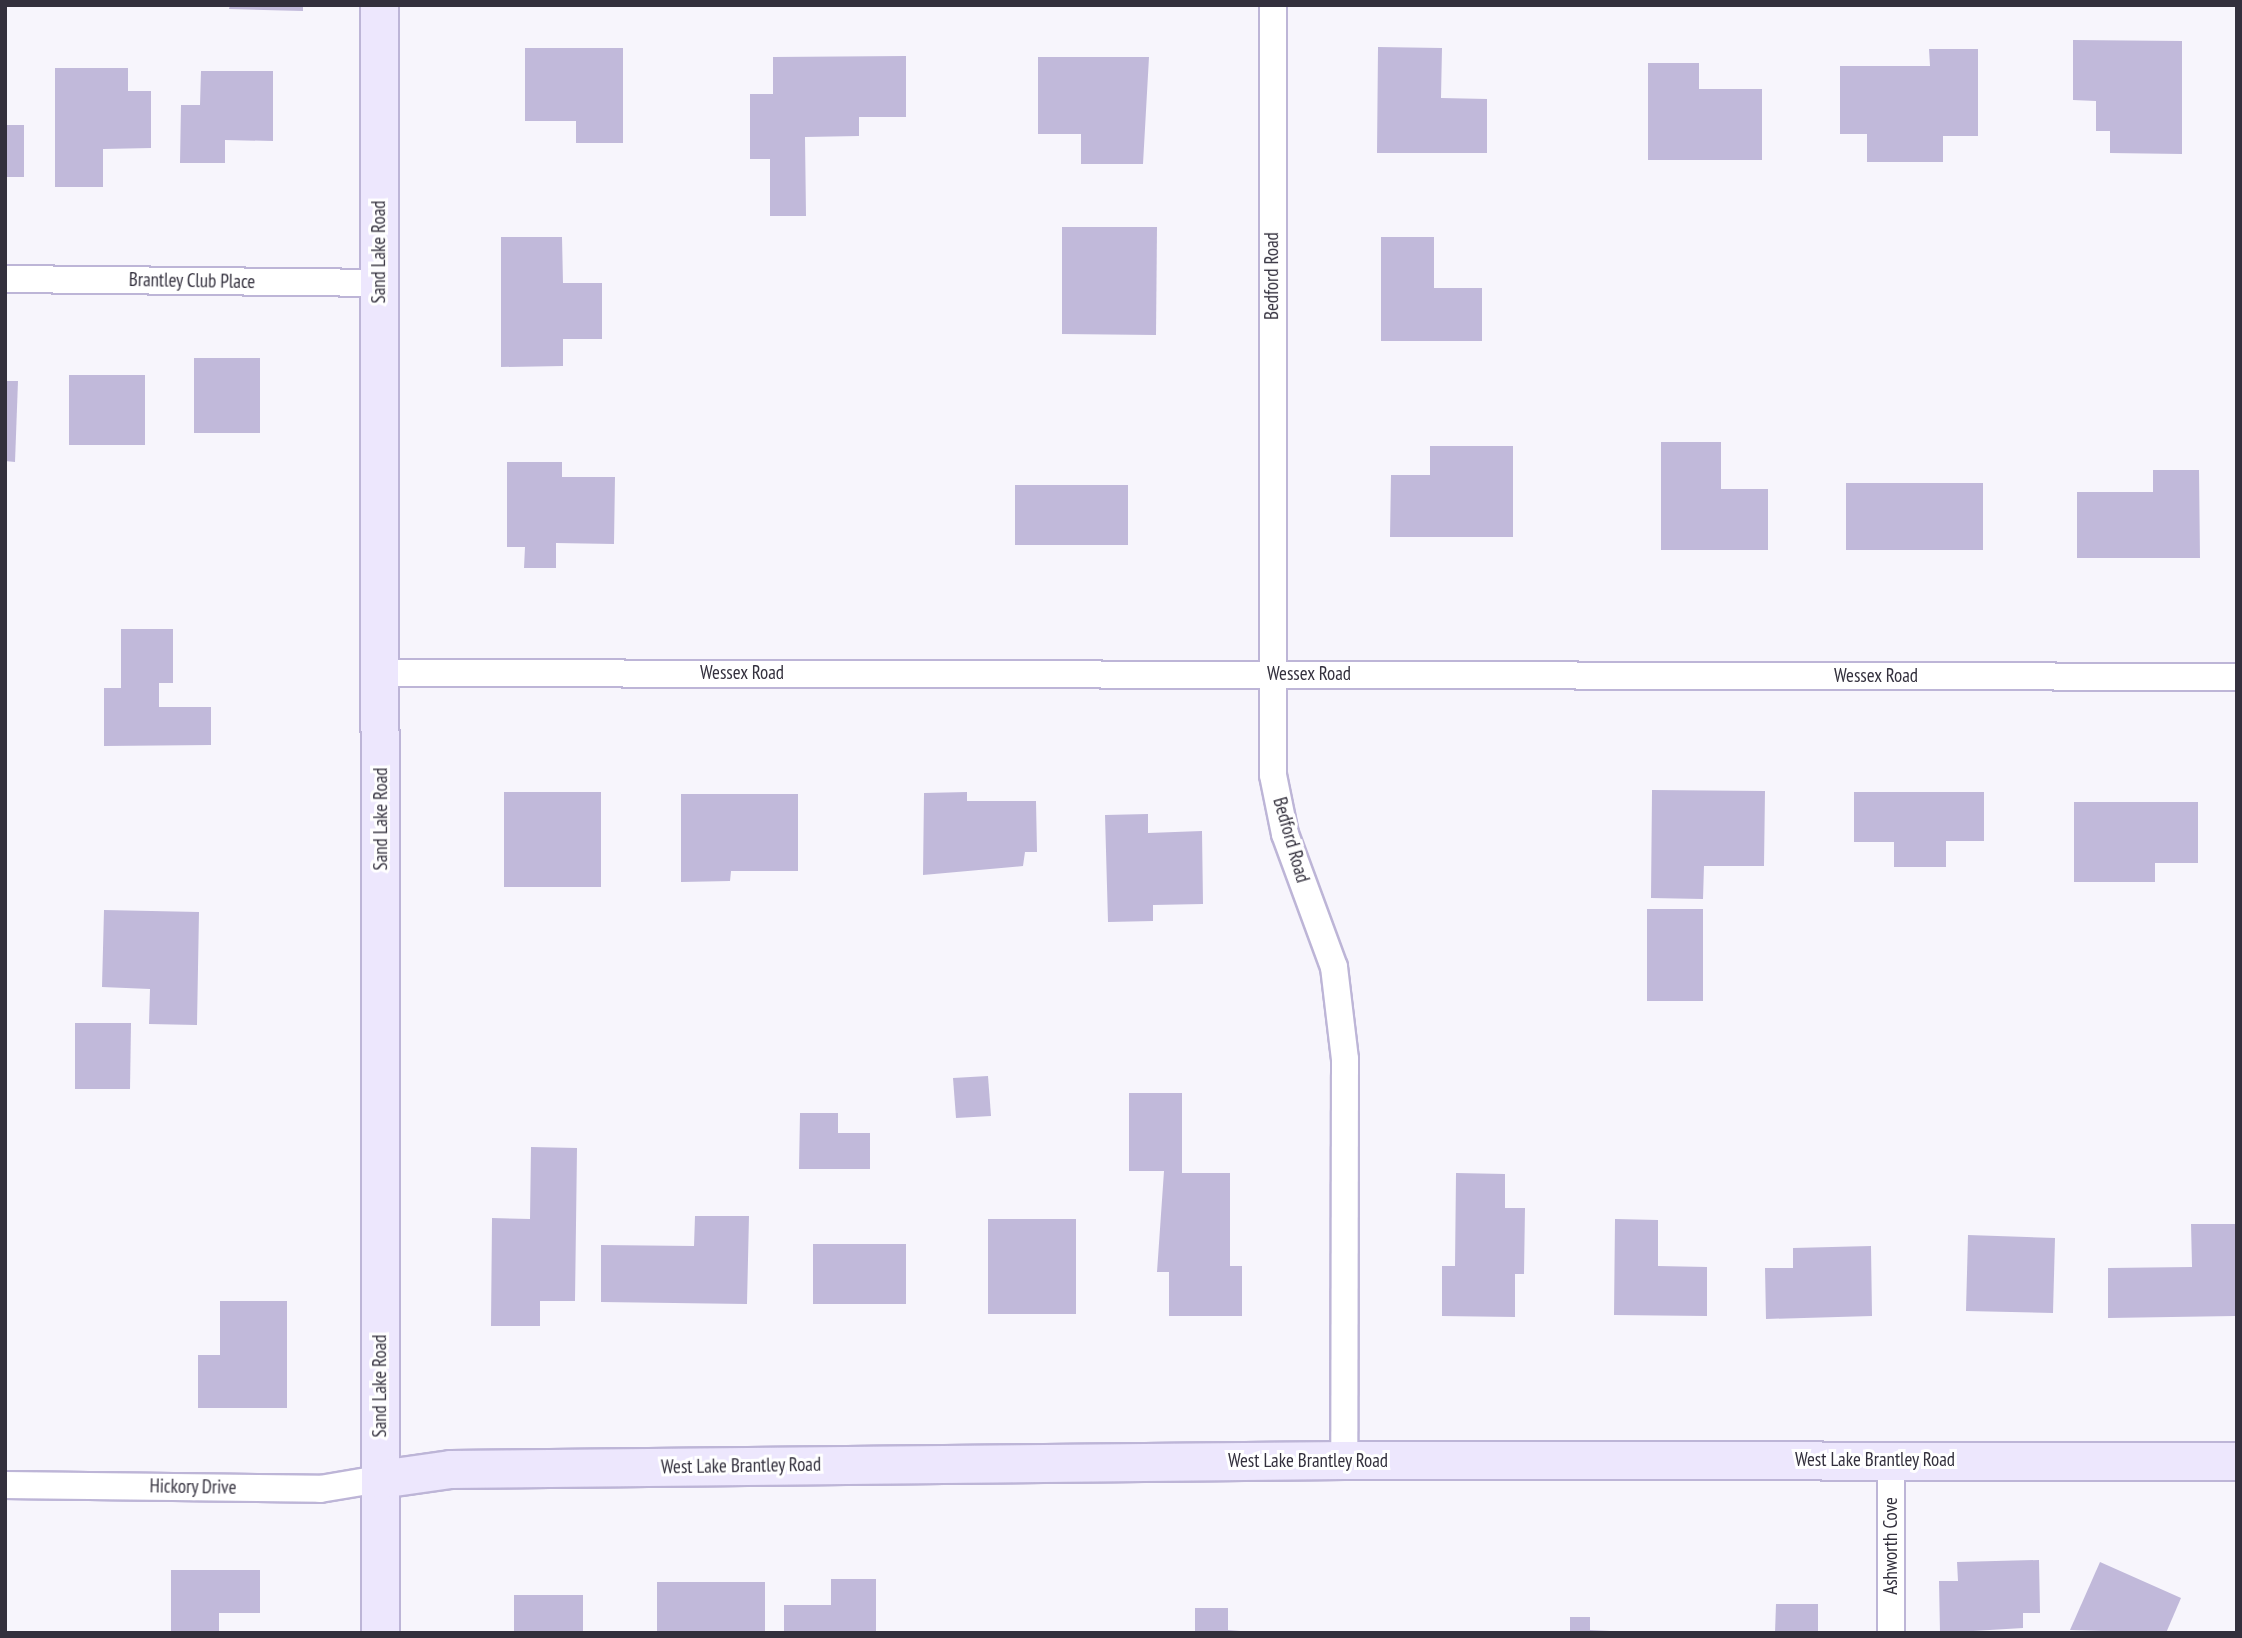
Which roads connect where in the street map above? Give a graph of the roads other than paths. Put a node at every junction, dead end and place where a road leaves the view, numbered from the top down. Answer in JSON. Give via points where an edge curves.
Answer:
{"nodes":[{"id":1,"x":379,"y":5,"type":"edge"},
{"id":2,"x":1273,"y":5,"type":"edge"},
{"id":3,"x":5,"y":279,"type":"edge"},
{"id":4,"x":379,"y":283,"type":"junction"},
{"id":5,"x":381,"y":673,"type":"junction"},
{"id":6,"x":1271,"y":674,"type":"junction"},
{"id":7,"x":2237,"y":677,"type":"edge"},
{"id":8,"x":1344,"y":1460,"type":"junction"},
{"id":9,"x":1891,"y":1460,"type":"junction"},
{"id":10,"x":2237,"y":1461,"type":"edge"},
{"id":11,"x":380,"y":1479,"type":"junction"},
{"id":12,"x":5,"y":1485,"type":"edge"},
{"id":13,"x":380,"y":1633,"type":"edge"},
{"id":14,"x":1891,"y":1633,"type":"edge"}],
"edges":[{"from":1,"to":4,"type":"street","name":"Sand Lake Road"},
{"from":2,"to":6,"type":"street","name":"Bedford Road"},
{"from":3,"to":4,"type":"street","name":"Brantley Club Place"},
{"from":4,"to":5,"type":"street","name":"Sand Lake Road"},
{"from":5,"to":6,"type":"street","name":"Wessex Road"},
{"from":5,"to":11,"type":"street","name":"Sand Lake Road"},
{"from":6,"to":7,"type":"street","name":"Wessex Road"},
{"from":6,"to":8,"type":"street","name":"Bedford Road","via":[[1273,775],[1285,834],[1334,967],[1345,1059]]},
{"from":8,"to":9,"type":"street","name":"West Lake Brantley Road"},
{"from":8,"to":11,"type":"street","name":"West Lake Brantley Road","via":[[450,1469]]},
{"from":9,"to":10,"type":"street","name":"West Lake Brantley Road"},
{"from":9,"to":14,"type":"street","name":"Ashworth Cove"},
{"from":11,"to":12,"type":"street","name":"Hickory Drive","via":[[320,1489]]},
{"from":11,"to":13,"type":"street","name":"Sand Lake Road"}]}
